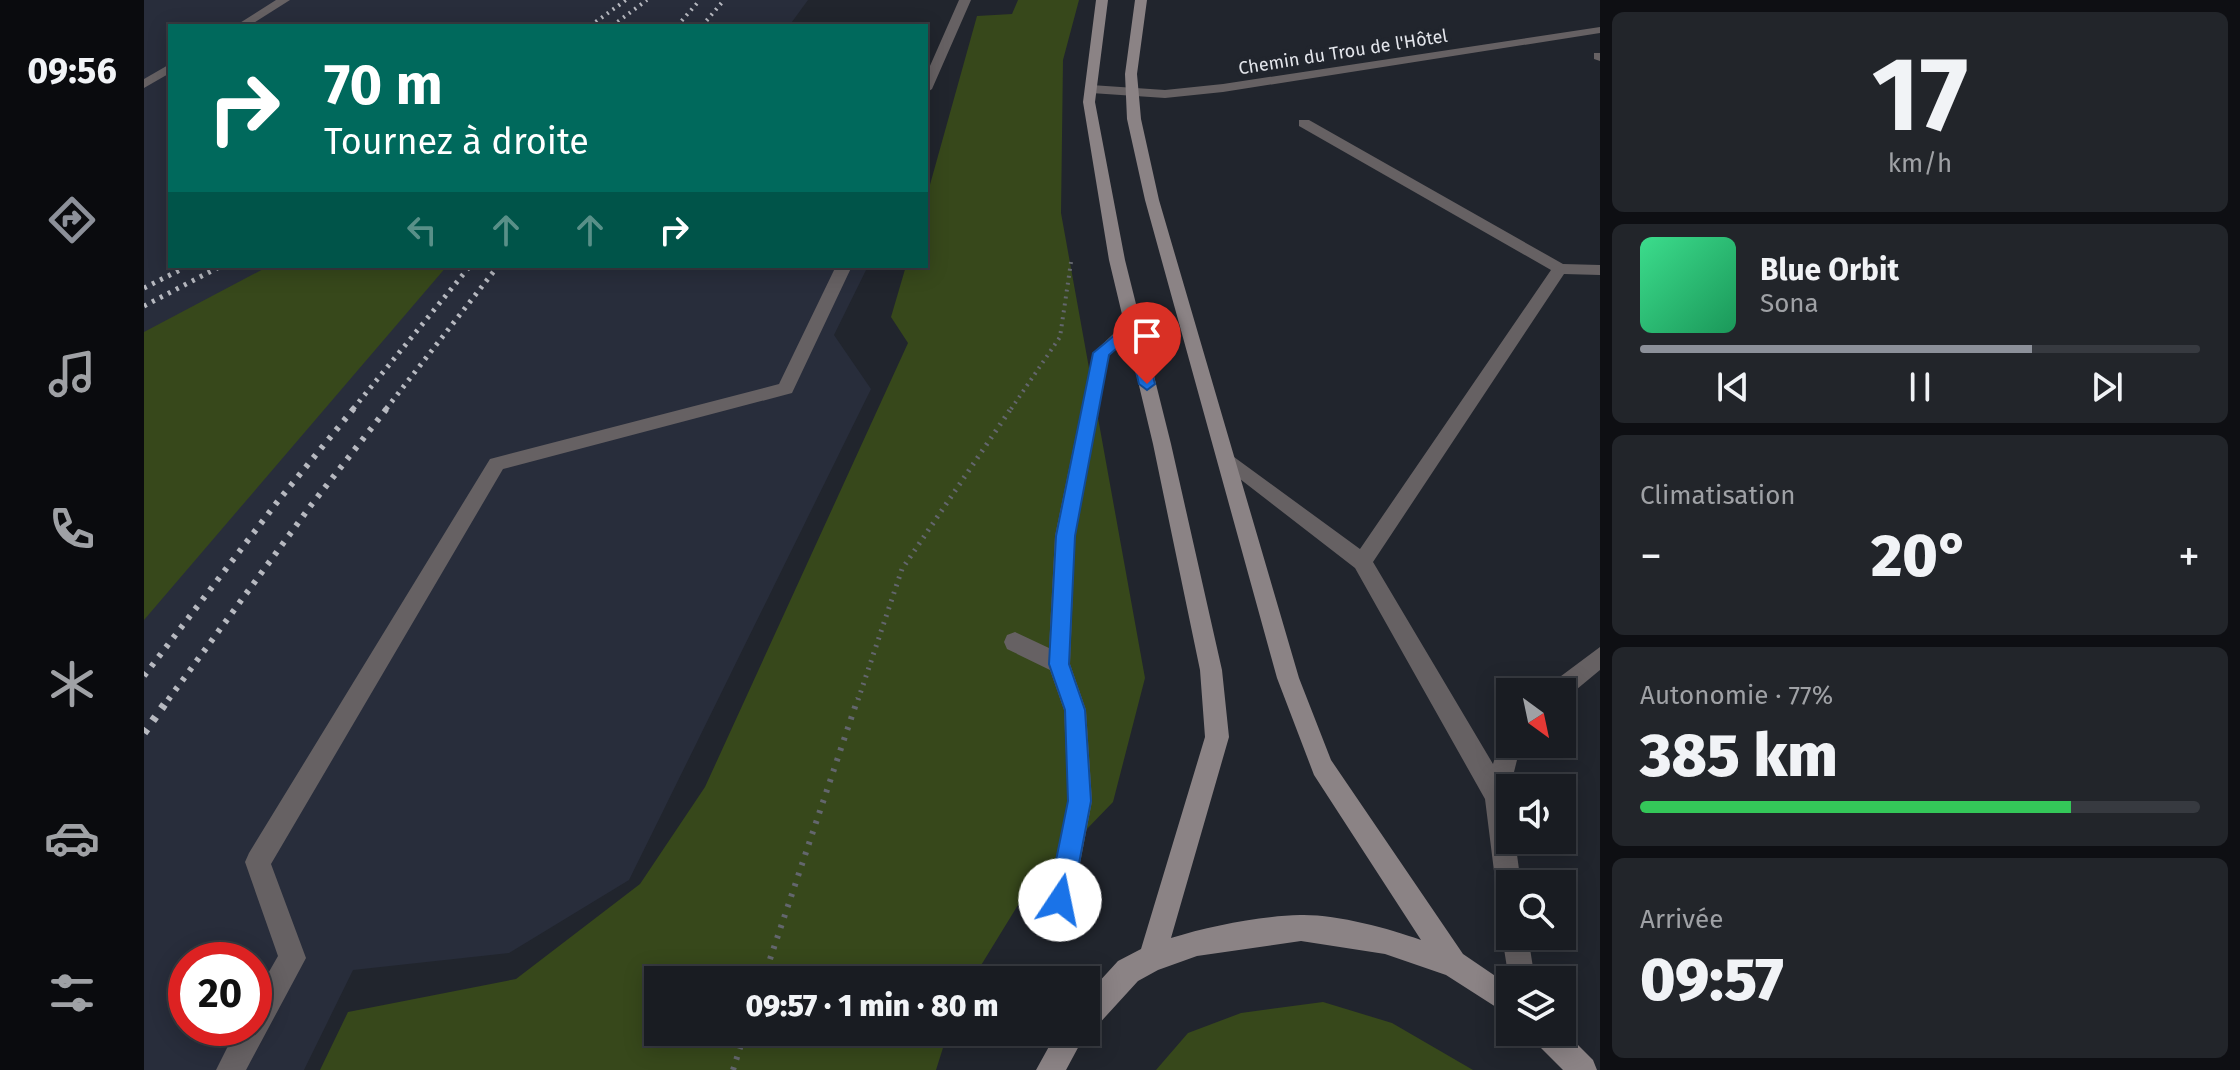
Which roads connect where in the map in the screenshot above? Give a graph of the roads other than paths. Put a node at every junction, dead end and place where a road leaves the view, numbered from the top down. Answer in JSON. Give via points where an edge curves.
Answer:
{"nodes":[{"id":1,"x":284,"y":0,"type":"edge"},
{"id":2,"x":965,"y":0,"type":"edge"},
{"id":3,"x":1102,"y":0,"type":"edge"},
{"id":4,"x":1141,"y":0,"type":"edge"},
{"id":5,"x":244,"y":24,"type":"edge"},
{"id":6,"x":1600,"y":30,"type":"edge"},
{"id":7,"x":168,"y":69,"type":"edge"},
{"id":8,"x":144,"y":84,"type":"edge"},
{"id":9,"x":928,"y":84,"type":"edge"},
{"id":10,"x":1091,"y":89,"type":"junction"},
{"id":11,"x":1140,"y":93,"type":"junction"},
{"id":12,"x":1304,"y":123,"type":"dead end"},
{"id":13,"x":843,"y":268,"type":"edge"},
{"id":14,"x":1560,"y":269,"type":"junction"},
{"id":15,"x":1600,"y":270,"type":"edge"},
{"id":16,"x":1133,"y":325,"type":"junction"},
{"id":17,"x":1227,"y":462,"type":"junction"},
{"id":18,"x":1362,"y":562,"type":"junction"},
{"id":19,"x":1015,"y":642,"type":"dead end"},
{"id":20,"x":1600,"y":657,"type":"edge"},
{"id":21,"x":1059,"y":664,"type":"junction"},
{"id":22,"x":1574,"y":678,"type":"edge"},
{"id":23,"x":1496,"y":795,"type":"edge"},
{"id":24,"x":1060,"y":900,"type":"dead end"},
{"id":25,"x":1152,"y":958,"type":"junction"},
{"id":26,"x":1453,"y":964,"type":"junction"},
{"id":27,"x":1496,"y":993,"type":"edge"},
{"id":28,"x":272,"y":994,"type":"edge"},
{"id":29,"x":1100,"y":1002,"type":"edge"},
{"id":30,"x":243,"y":1046,"type":"edge"},
{"id":31,"x":1065,"y":1046,"type":"edge"},
{"id":32,"x":1559,"y":1046,"type":"edge"},
{"id":33,"x":230,"y":1070,"type":"edge"},
{"id":34,"x":1050,"y":1070,"type":"edge"},
{"id":35,"x":1583,"y":1070,"type":"edge"}],
"edges":[{"from":1,"to":5,"type":"street"},
{"from":2,"to":9,"type":"street"},
{"from":3,"to":10,"type":"street"},
{"from":4,"to":11,"type":"street"},
{"from":6,"to":11,"type":"street","name":"Chemin du Trou de l'Hôtel","via":[[1223,88]]},
{"from":7,"to":8,"type":"street"},
{"from":10,"to":11,"type":"street","name":"Chemin du Trou de l'Hôtel"},
{"from":10,"to":16,"type":"street","via":[[1117,260]]},
{"from":11,"to":17,"type":"street","via":[[1134,119],[1152,200]]},
{"from":12,"to":14,"type":"street"},
{"from":13,"to":28,"type":"street","via":[[786,389],[497,464],[258,862],[292,958]]},
{"from":14,"to":15,"type":"street"},
{"from":14,"to":18,"type":"street"},
{"from":16,"to":21,"type":"street","via":[[1101,353],[1065,536]]},
{"from":16,"to":25,"type":"street","via":[[1211,670],[1217,737]]},
{"from":17,"to":18,"type":"street"},
{"from":17,"to":26,"type":"street","via":[[1288,678],[1322,767]]},
{"from":18,"to":23,"type":"street"},
{"from":19,"to":21,"type":"street"},
{"from":20,"to":22,"type":"street"},
{"from":21,"to":24,"type":"street","via":[[1075,710],[1080,801]]},
{"from":25,"to":26,"type":"street","via":[[1197,943],[1301,928],[1385,941]]},
{"from":25,"to":29,"type":"street","via":[[1128,971]]},
{"from":26,"to":27,"type":"street"},
{"from":30,"to":33,"type":"street"},
{"from":31,"to":34,"type":"street"},
{"from":32,"to":35,"type":"street"}]}
